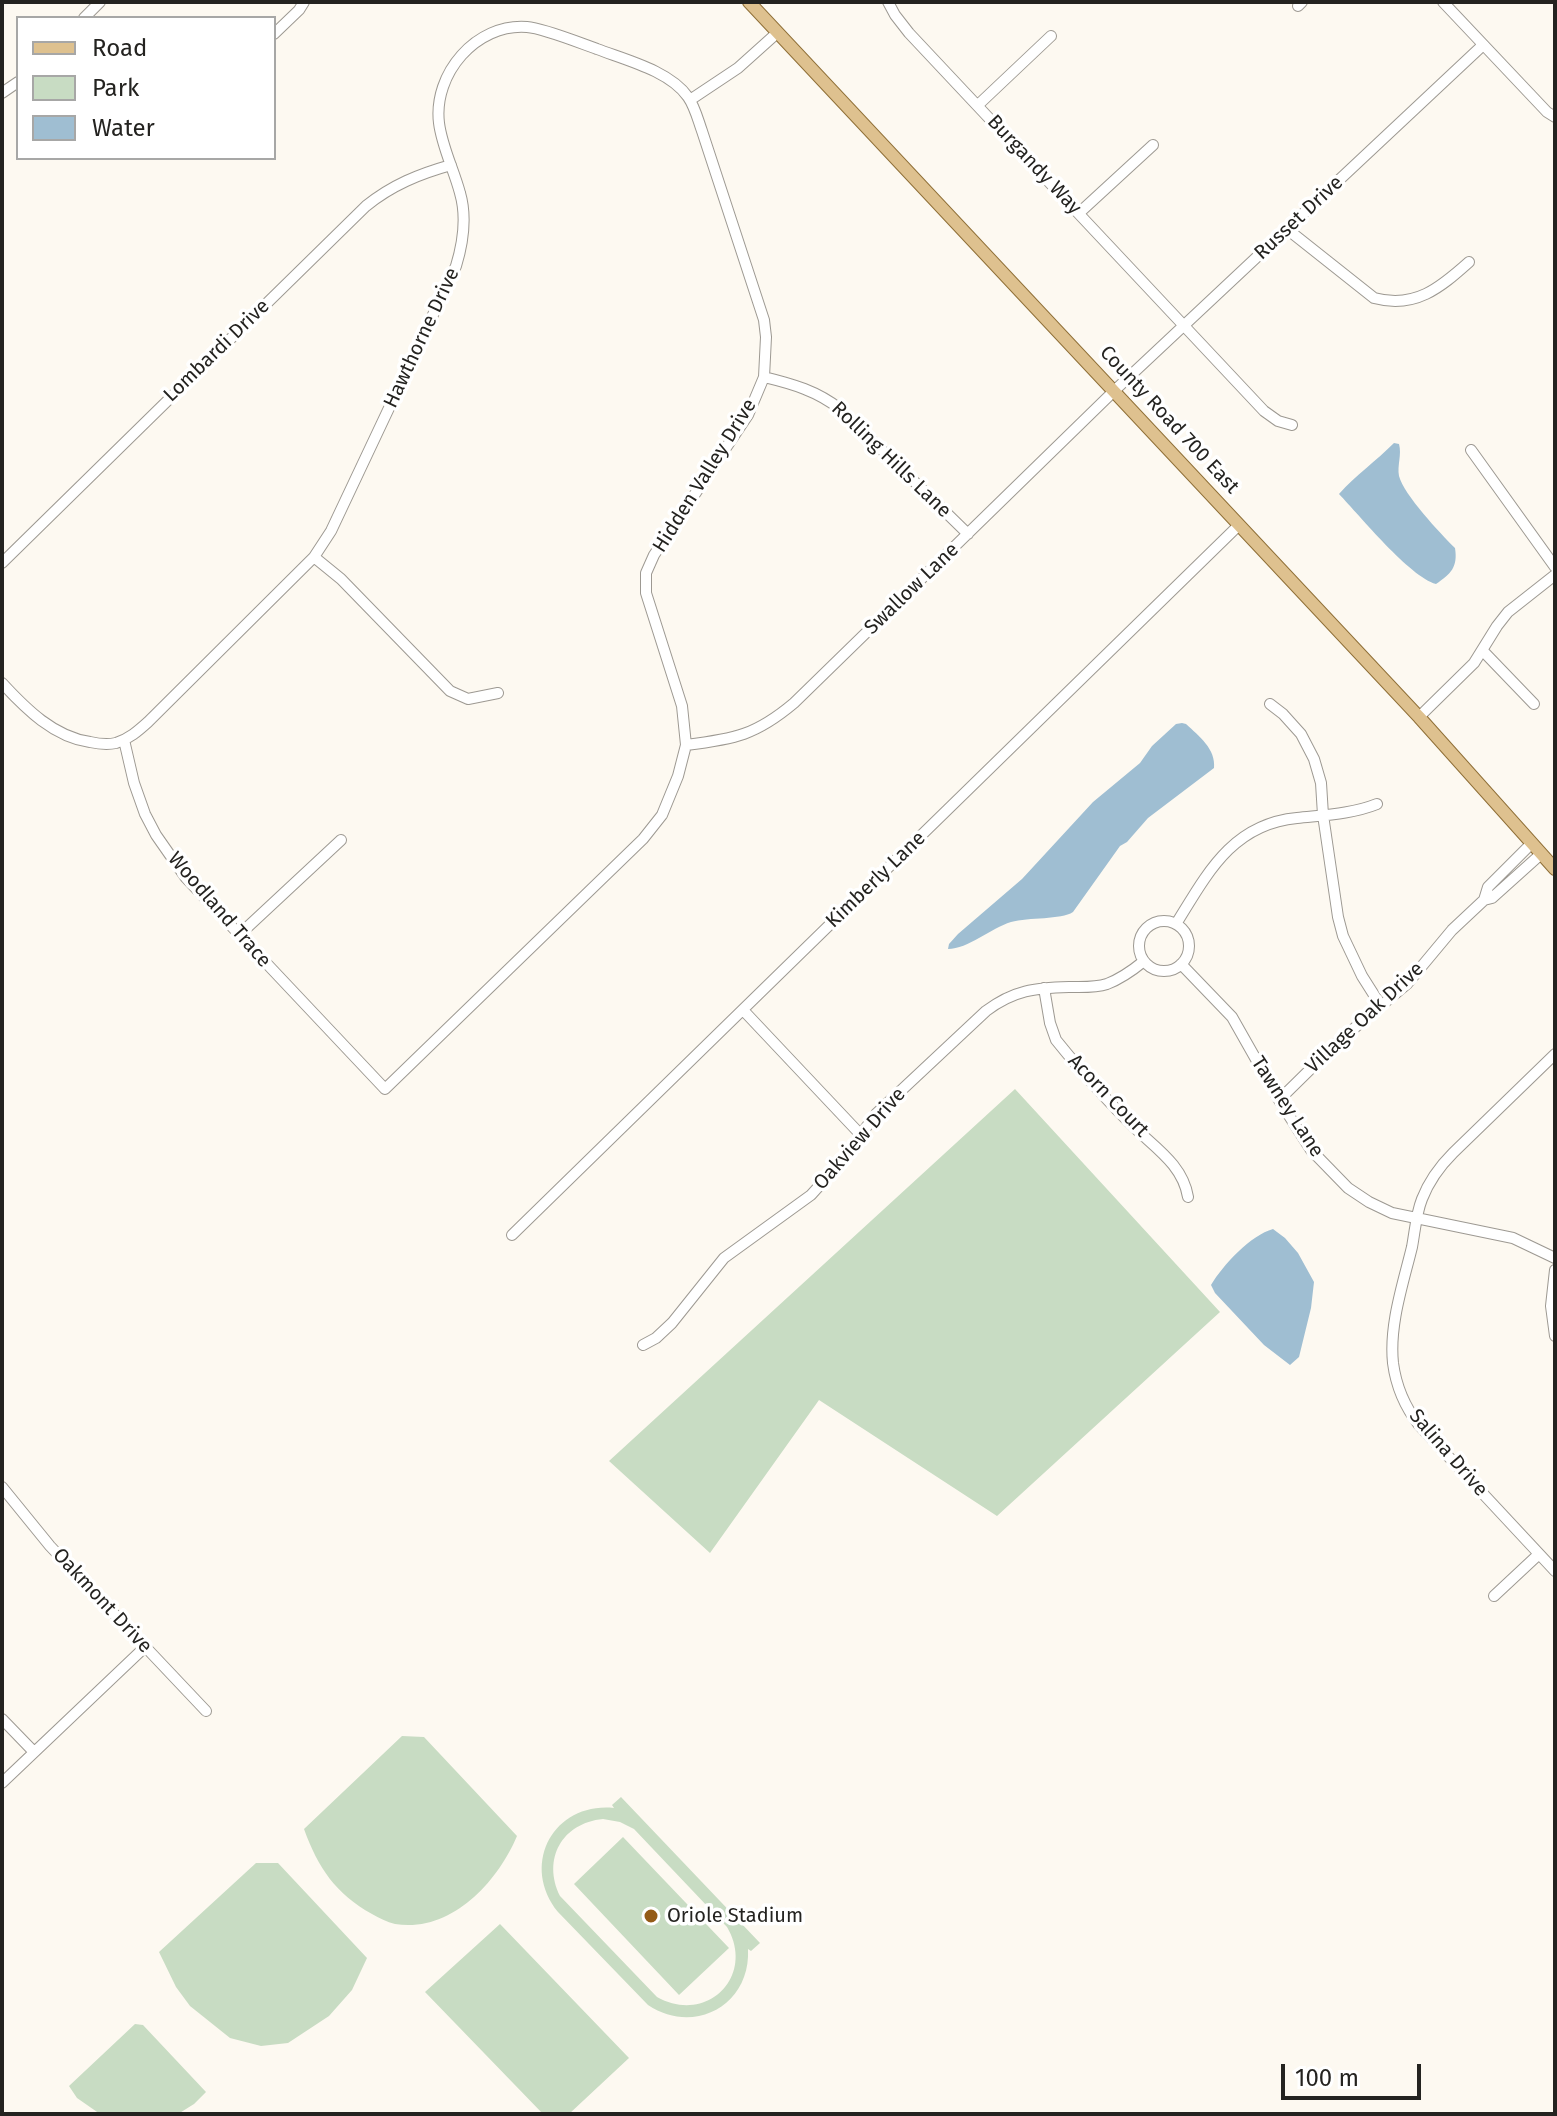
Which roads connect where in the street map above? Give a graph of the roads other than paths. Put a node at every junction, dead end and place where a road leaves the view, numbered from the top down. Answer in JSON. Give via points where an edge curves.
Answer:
{"nodes":[{"id":1,"x":304,"y":2,"type":"edge"},
{"id":2,"x":749,"y":2,"type":"edge"},
{"id":3,"x":888,"y":2,"type":"edge"},
{"id":4,"x":1443,"y":2,"type":"edge"},
{"id":5,"x":276,"y":32,"type":"edge"},
{"id":6,"x":777,"y":33,"type":"junction"},
{"id":7,"x":1051,"y":36,"type":"dead end"},
{"id":8,"x":1483,"y":45,"type":"junction"},
{"id":9,"x":690,"y":100,"type":"junction"},
{"id":10,"x":978,"y":105,"type":"junction"},
{"id":11,"x":1555,"y":117,"type":"edge"},
{"id":12,"x":1153,"y":145,"type":"dead end"},
{"id":13,"x":451,"y":165,"type":"junction"},
{"id":14,"x":1079,"y":213,"type":"junction"},
{"id":15,"x":1287,"y":229,"type":"junction"},
{"id":16,"x":1469,"y":262,"type":"dead end"},
{"id":17,"x":1184,"y":326,"type":"junction"},
{"id":18,"x":764,"y":377,"type":"junction"},
{"id":19,"x":1114,"y":391,"type":"junction"},
{"id":20,"x":1292,"y":425,"type":"dead end"},
{"id":21,"x":1471,"y":450,"type":"dead end"},
{"id":22,"x":1239,"y":525,"type":"junction"},
{"id":23,"x":968,"y":534,"type":"junction"},
{"id":24,"x":314,"y":557,"type":"junction"},
{"id":25,"x":2,"y":563,"type":"edge"},
{"id":26,"x":1555,"y":567,"type":"edge"},
{"id":27,"x":1555,"y":575,"type":"edge"},
{"id":28,"x":1482,"y":650,"type":"junction"},
{"id":29,"x":2,"y":683,"type":"edge"},
{"id":30,"x":498,"y":693,"type":"dead end"},
{"id":31,"x":1270,"y":704,"type":"dead end"},
{"id":32,"x":1534,"y":704,"type":"dead end"},
{"id":33,"x":1419,"y":717,"type":"junction"},
{"id":34,"x":124,"y":740,"type":"junction"},
{"id":35,"x":686,"y":745,"type":"junction"},
{"id":36,"x":1377,"y":804,"type":"dead end"},
{"id":37,"x":1323,"y":815,"type":"junction"},
{"id":38,"x":341,"y":840,"type":"dead end"},
{"id":39,"x":1532,"y":843,"type":"junction"},
{"id":40,"x":1541,"y":854,"type":"junction"},
{"id":41,"x":1555,"y":869,"type":"edge"},
{"id":42,"x":1484,"y":900,"type":"junction"},
{"id":43,"x":1176,"y":924,"type":"junction"},
{"id":44,"x":239,"y":935,"type":"junction"},
{"id":45,"x":1144,"y":961,"type":"junction"},
{"id":46,"x":1181,"y":964,"type":"junction"},
{"id":47,"x":1044,"y":988,"type":"junction"},
{"id":48,"x":1381,"y":1006,"type":"junction"},
{"id":49,"x":743,"y":1010,"type":"junction"},
{"id":50,"x":1555,"y":1054,"type":"edge"},
{"id":51,"x":421,"y":1055,"type":"joint"},
{"id":52,"x":1279,"y":1100,"type":"junction"},
{"id":53,"x":860,"y":1134,"type":"junction"},
{"id":54,"x":1188,"y":1197,"type":"dead end"},
{"id":55,"x":1417,"y":1218,"type":"junction"},
{"id":56,"x":512,"y":1235,"type":"dead end"},
{"id":57,"x":1555,"y":1258,"type":"edge"},
{"id":58,"x":1555,"y":1270,"type":"edge"},
{"id":59,"x":1555,"y":1336,"type":"edge"},
{"id":60,"x":643,"y":1345,"type":"dead end"},
{"id":61,"x":2,"y":1487,"type":"edge"},
{"id":62,"x":1539,"y":1554,"type":"junction"},
{"id":63,"x":1555,"y":1571,"type":"edge"},
{"id":64,"x":1494,"y":1596,"type":"dead end"},
{"id":65,"x":145,"y":1647,"type":"junction"},
{"id":66,"x":206,"y":1711,"type":"dead end"},
{"id":67,"x":2,"y":1719,"type":"edge"},
{"id":68,"x":34,"y":1752,"type":"junction"},
{"id":69,"x":2,"y":1783,"type":"edge"}],
"edges":[{"from":1,"to":5,"type":"street"},
{"from":2,"to":6,"type":"main road","name":"County Road 700 East"},
{"from":3,"to":10,"type":"street","name":"Burgandy Way","via":[[909,33]]},
{"from":4,"to":8,"type":"street"},
{"from":6,"to":9,"type":"street"},
{"from":6,"to":19,"type":"main road","name":"County Road 700 East"},
{"from":7,"to":10,"type":"street"},
{"from":8,"to":11,"type":"street"},
{"from":8,"to":15,"type":"street","name":"Russet Drive"},
{"from":9,"to":13,"type":"street","name":"Hawthorne Drive","via":[[666,77],[593,48],[529,27],[497,31],[461,55],[444,82],[439,123]]},
{"from":9,"to":18,"type":"street","name":"Hidden Valley Drive","via":[[764,320]]},
{"from":10,"to":14,"type":"street","name":"Burgandy Way"},
{"from":12,"to":14,"type":"street"},
{"from":13,"to":24,"type":"street","name":"Hawthorne Drive","via":[[463,210],[456,266]]},
{"from":13,"to":25,"type":"street","name":"Lombardi Drive","via":[[408,180],[366,206]]},
{"from":14,"to":17,"type":"street","name":"Burgandy Way"},
{"from":15,"to":16,"type":"street","via":[[1374,298],[1390,303],[1422,296]]},
{"from":15,"to":17,"type":"street","name":"Russet Drive"},
{"from":17,"to":19,"type":"street","name":"Russet Drive"},
{"from":17,"to":20,"type":"street","name":"Burgandy Way","via":[[1264,411]]},
{"from":18,"to":23,"type":"street","name":"Rolling Hills Lane","via":[[803,387],[840,409]]},
{"from":18,"to":35,"type":"street","name":"Hidden Valley Drive","via":[[748,415],[646,573],[646,593],[682,706]]},
{"from":19,"to":22,"type":"main road","name":"County Road 700 East"},
{"from":19,"to":23,"type":"street","name":"Swallow Lane"},
{"from":21,"to":26,"type":"street"},
{"from":22,"to":33,"type":"main road","name":"County Road 700 East"},
{"from":22,"to":49,"type":"street","name":"Kimberly Lane"},
{"from":23,"to":35,"type":"street","name":"Swallow Lane","via":[[763,727],[729,740]]},
{"from":24,"to":30,"type":"street","via":[[450,691],[468,699]]},
{"from":24,"to":34,"type":"street","name":"Hawthorne Drive"},
{"from":27,"to":28,"type":"street","via":[[1508,612]]},
{"from":28,"to":32,"type":"street"},
{"from":28,"to":33,"type":"street"},
{"from":29,"to":34,"type":"street","via":[[49,726],[74,740],[106,745]]},
{"from":31,"to":37,"type":"street","via":[[1306,741],[1321,783]]},
{"from":33,"to":39,"type":"main road","name":"County Road 700 East"},
{"from":34,"to":44,"type":"street","name":"Woodland Trace","via":[[134,783],[156,835],[186,878]]},
{"from":35,"to":51,"type":"street","name":"Hidden Valley Drive","via":[[662,815],[643,839]]},
{"from":36,"to":37,"type":"street"},
{"from":37,"to":43,"type":"street","via":[[1277,821],[1247,834],[1208,873]]},
{"from":37,"to":48,"type":"street","via":[[1343,936]]},
{"from":38,"to":44,"type":"street"},
{"from":39,"to":40,"type":"main road","name":"County Road 700 East"},
{"from":39,"to":42,"type":"street","name":"Village Oak Drive","via":[[1488,887]]},
{"from":40,"to":41,"type":"main road","name":"County Road 700 East"},
{"from":40,"to":42,"type":"street","name":"Village Oak Drive"},
{"from":42,"to":48,"type":"street","name":"Village Oak Drive"},
{"from":43,"to":45,"type":"street","via":[[1160,922],[1145,930],[1139,945]]},
{"from":43,"to":46,"type":"street","via":[[1189,943]]},
{"from":44,"to":51,"type":"street","name":"Woodland Trace","via":[[385,1089]]},
{"from":45,"to":46,"type":"street","via":[[1166,971]]},
{"from":45,"to":47,"type":"street","name":"Oakview Drive","via":[[1106,984]]},
{"from":46,"to":52,"type":"street","name":"Tawney Lane","via":[[1232,1017]]},
{"from":47,"to":53,"type":"street","name":"Oakview Drive","via":[[1022,991],[986,1011]]},
{"from":47,"to":54,"type":"street","name":"Acorn Court","via":[[1056,1040],[1172,1162]]},
{"from":48,"to":52,"type":"street","name":"Village Oak Drive"},
{"from":49,"to":53,"type":"street"},
{"from":49,"to":56,"type":"street","name":"Kimberly Lane"},
{"from":50,"to":55,"type":"street","name":"Salina Drive","via":[[1446,1161],[1427,1187]]},
{"from":52,"to":55,"type":"street","name":"Tawney Lane","via":[[1311,1150],[1348,1188],[1380,1208]]},
{"from":53,"to":60,"type":"street","name":"Oakview Drive","via":[[825,1180],[724,1258],[667,1329]]},
{"from":55,"to":57,"type":"street","name":"Tawney Lane","via":[[1513,1238]]},
{"from":55,"to":62,"type":"street","name":"Salina Drive","via":[[1393,1333],[1398,1387],[1426,1434]]},
{"from":58,"to":59,"type":"street"},
{"from":61,"to":65,"type":"street","name":"Oakmont Drive"},
{"from":62,"to":63,"type":"street","name":"Salina Drive"},
{"from":62,"to":64,"type":"street"},
{"from":65,"to":66,"type":"street","name":"Oakmont Drive"},
{"from":65,"to":68,"type":"street"},
{"from":67,"to":68,"type":"street"},
{"from":68,"to":69,"type":"street"}]}
